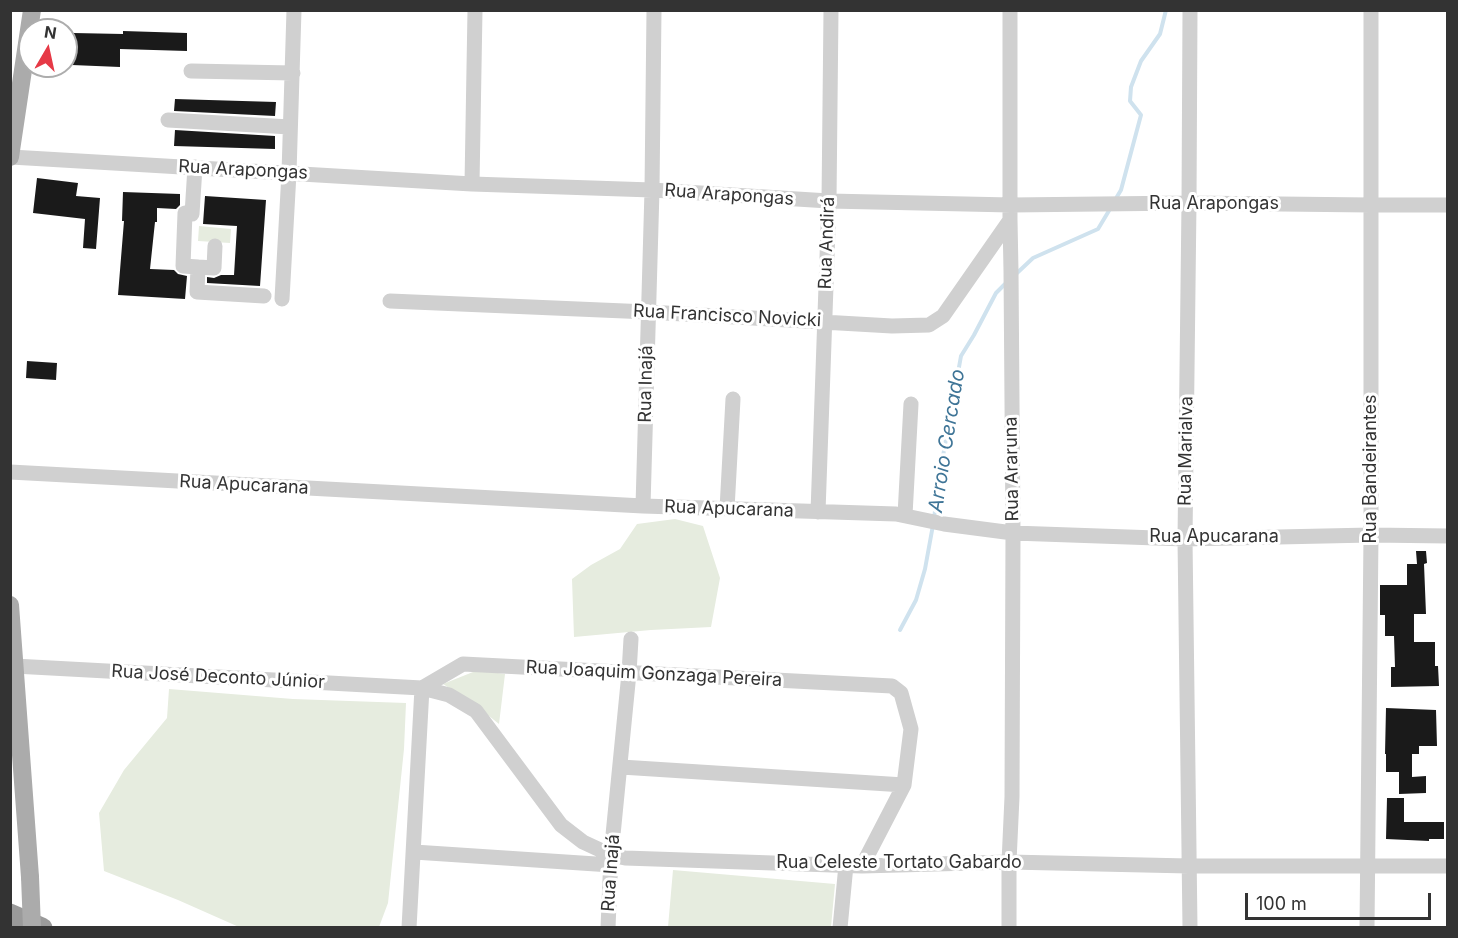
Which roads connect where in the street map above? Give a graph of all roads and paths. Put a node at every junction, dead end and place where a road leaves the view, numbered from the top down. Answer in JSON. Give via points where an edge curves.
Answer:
{"nodes":[{"id":1,"x":32,"y":10,"type":"edge"},
{"id":2,"x":294,"y":10,"type":"edge"},
{"id":3,"x":475,"y":10,"type":"edge"},
{"id":4,"x":654,"y":10,"type":"edge"},
{"id":5,"x":831,"y":10,"type":"edge"},
{"id":6,"x":1010,"y":10,"type":"edge"},
{"id":7,"x":1190,"y":10,"type":"edge"},
{"id":8,"x":1371,"y":10,"type":"edge"},
{"id":9,"x":191,"y":72,"type":"dead end"},
{"id":10,"x":292,"y":73,"type":"junction"},
{"id":11,"x":16,"y":82,"type":"edge"},
{"id":12,"x":168,"y":120,"type":"dead end"},
{"id":13,"x":290,"y":127,"type":"junction"},
{"id":14,"x":10,"y":157,"type":"edge"},
{"id":15,"x":195,"y":167,"type":"junction"},
{"id":16,"x":289,"y":173,"type":"junction"},
{"id":17,"x":472,"y":184,"type":"junction"},
{"id":18,"x":652,"y":190,"type":"junction"},
{"id":19,"x":829,"y":201,"type":"junction"},
{"id":20,"x":1189,"y":203,"type":"junction"},
{"id":21,"x":1448,"y":204,"type":"edge"},
{"id":22,"x":1371,"y":205,"type":"junction"},
{"id":23,"x":1010,"y":213,"type":"junction"},
{"id":24,"x":215,"y":246,"type":"dead end"},
{"id":25,"x":198,"y":267,"type":"junction"},
{"id":26,"x":264,"y":296,"type":"dead end"},
{"id":27,"x":282,"y":299,"type":"dead end"},
{"id":28,"x":390,"y":301,"type":"dead end"},
{"id":29,"x":648,"y":312,"type":"junction"},
{"id":30,"x":824,"y":322,"type":"junction"},
{"id":31,"x":733,"y":399,"type":"dead end"},
{"id":32,"x":911,"y":404,"type":"dead end"},
{"id":33,"x":10,"y":472,"type":"edge"},
{"id":34,"x":643,"y":506,"type":"junction"},
{"id":35,"x":727,"y":509,"type":"junction"},
{"id":36,"x":818,"y":512,"type":"junction"},
{"id":37,"x":904,"y":515,"type":"junction"},
{"id":38,"x":1013,"y":533,"type":"junction"},
{"id":39,"x":1371,"y":535,"type":"junction"},
{"id":40,"x":1448,"y":536,"type":"edge"},
{"id":41,"x":1185,"y":539,"type":"junction"},
{"id":42,"x":10,"y":605,"type":"edge"},
{"id":43,"x":631,"y":639,"type":"dead end"},
{"id":44,"x":14,"y":666,"type":"junction"},
{"id":45,"x":629,"y":673,"type":"junction"},
{"id":46,"x":422,"y":688,"type":"junction"},
{"id":47,"x":621,"y":767,"type":"junction"},
{"id":48,"x":904,"y":785,"type":"junction"},
{"id":49,"x":17,"y":803,"type":"edge"},
{"id":50,"x":414,"y":852,"type":"junction"},
{"id":51,"x":611,"y":860,"type":"junction"},
{"id":52,"x":1009,"y":862,"type":"junction"},
{"id":53,"x":846,"y":865,"type":"junction"},
{"id":54,"x":862,"y":866,"type":"junction"},
{"id":55,"x":1189,"y":866,"type":"junction"},
{"id":56,"x":1368,"y":866,"type":"junction"},
{"id":57,"x":1448,"y":866,"type":"edge"},
{"id":58,"x":10,"y":914,"type":"edge"},
{"id":59,"x":32,"y":927,"type":"edge"},
{"id":60,"x":42,"y":927,"type":"edge"},
{"id":61,"x":409,"y":927,"type":"edge"},
{"id":62,"x":608,"y":927,"type":"edge"},
{"id":63,"x":840,"y":927,"type":"edge"},
{"id":64,"x":1009,"y":927,"type":"edge"},
{"id":65,"x":1190,"y":927,"type":"edge"},
{"id":66,"x":1367,"y":927,"type":"edge"}],
"edges":[{"from":1,"to":11,"type":"main road"},
{"from":2,"to":10,"type":"street"},
{"from":3,"to":17,"type":"street"},
{"from":4,"to":18,"type":"street","name":"Rua Inajá"},
{"from":5,"to":19,"type":"street","name":"Rua Andirá"},
{"from":6,"to":23,"type":"street","name":"Rua Araruna"},
{"from":7,"to":20,"type":"street","name":"Rua Marialva"},
{"from":8,"to":22,"type":"street","name":"Rua Bandeirantes"},
{"from":9,"to":10,"type":"street"},
{"from":10,"to":13,"type":"street"},
{"from":11,"to":14,"type":"main road"},
{"from":12,"to":13,"type":"street"},
{"from":13,"to":16,"type":"street"},
{"from":14,"to":15,"type":"street","name":"Rua Arapongas"},
{"from":15,"to":16,"type":"street","name":"Rua Arapongas"},
{"from":15,"to":25,"type":"street","via":[[192,214],[185,213],[183,266]]},
{"from":16,"to":17,"type":"street","name":"Rua Arapongas"},
{"from":16,"to":27,"type":"street"},
{"from":17,"to":18,"type":"street","name":"Rua Arapongas"},
{"from":18,"to":19,"type":"street","name":"Rua Arapongas"},
{"from":18,"to":29,"type":"street","name":"Rua Inajá"},
{"from":19,"to":23,"type":"street","name":"Rua Arapongas"},
{"from":19,"to":30,"type":"street","name":"Rua Andirá"},
{"from":20,"to":22,"type":"street","name":"Rua Arapongas"},
{"from":20,"to":23,"type":"street","name":"Rua Arapongas","via":[[1101,204]]},
{"from":20,"to":41,"type":"street","name":"Rua Marialva"},
{"from":21,"to":22,"type":"street","name":"Rua Arapongas"},
{"from":22,"to":39,"type":"street","name":"Rua Bandeirantes"},
{"from":23,"to":30,"type":"street","name":"Rua Francisco Novicki","via":[[943,316],[929,325]]},
{"from":23,"to":38,"type":"street","name":"Rua Araruna"},
{"from":24,"to":25,"type":"street","via":[[214,268]]},
{"from":25,"to":26,"type":"street","via":[[197,292]]},
{"from":28,"to":29,"type":"street","name":"Rua Francisco Novicki"},
{"from":29,"to":30,"type":"street","name":"Rua Francisco Novicki"},
{"from":29,"to":34,"type":"street","name":"Rua Inajá"},
{"from":30,"to":36,"type":"street","name":"Rua Andirá"},
{"from":31,"to":35,"type":"street"},
{"from":32,"to":37,"type":"street"},
{"from":33,"to":34,"type":"street","name":"Rua Apucarana"},
{"from":34,"to":35,"type":"street","name":"Rua Apucarana"},
{"from":35,"to":36,"type":"street","name":"Rua Apucarana"},
{"from":36,"to":37,"type":"street","name":"Rua Apucarana"},
{"from":37,"to":38,"type":"street","name":"Rua Apucarana"},
{"from":38,"to":41,"type":"street","name":"Rua Apucarana"},
{"from":38,"to":52,"type":"street","name":"Rua Araruna"},
{"from":39,"to":40,"type":"street","name":"Rua Apucarana"},
{"from":39,"to":41,"type":"street","name":"Rua Apucarana"},
{"from":39,"to":56,"type":"street","name":"Rua Bandeirantes"},
{"from":41,"to":55,"type":"street","name":"Rua Marialva"},
{"from":42,"to":44,"type":"main road"},
{"from":43,"to":45,"type":"street","name":"Rua Inajá"},
{"from":44,"to":46,"type":"street","name":"Rua José Deconto Júnior"},
{"from":44,"to":49,"type":"main road"},
{"from":45,"to":46,"type":"street","name":"Rua Joaquim Gonzaga Pereira","via":[[463,664]]},
{"from":45,"to":47,"type":"street","name":"Rua Inajá"},
{"from":45,"to":48,"type":"street","name":"Rua Joaquim Gonzaga Pereira","via":[[892,686],[901,693],[911,729]]},
{"from":46,"to":50,"type":"street"},
{"from":46,"to":51,"type":"street","name":"Rua Celeste Tortato Gabardo","via":[[449,695],[476,711],[561,825]]},
{"from":47,"to":48,"type":"street"},
{"from":47,"to":51,"type":"street","name":"Rua Inajá"},
{"from":48,"to":54,"type":"street"},
{"from":49,"to":59,"type":"main road","bridge":true,"via":[[30,877]]},
{"from":50,"to":51,"type":"street"},
{"from":50,"to":61,"type":"street"},
{"from":51,"to":53,"type":"street","name":"Rua Celeste Tortato Gabardo"},
{"from":51,"to":62,"type":"street","name":"Rua Inajá"},
{"from":52,"to":54,"type":"street","name":"Rua Celeste Tortato Gabardo"},
{"from":52,"to":55,"type":"street","name":"Rua Celeste Tortato Gabardo"},
{"from":52,"to":64,"type":"street","name":"Rua Araruna"},
{"from":53,"to":54,"type":"street","name":"Rua Celeste Tortato Gabardo"},
{"from":53,"to":63,"type":"street"},
{"from":55,"to":56,"type":"street","name":"Rua Celeste Tortato Gabardo"},
{"from":55,"to":65,"type":"street","name":"Rua Marialva"},
{"from":56,"to":57,"type":"street","name":"Rua Celeste Tortato Gabardo"},
{"from":56,"to":66,"type":"street","name":"Rua Bandeirantes"},
{"from":58,"to":60,"type":"highway"}]}
